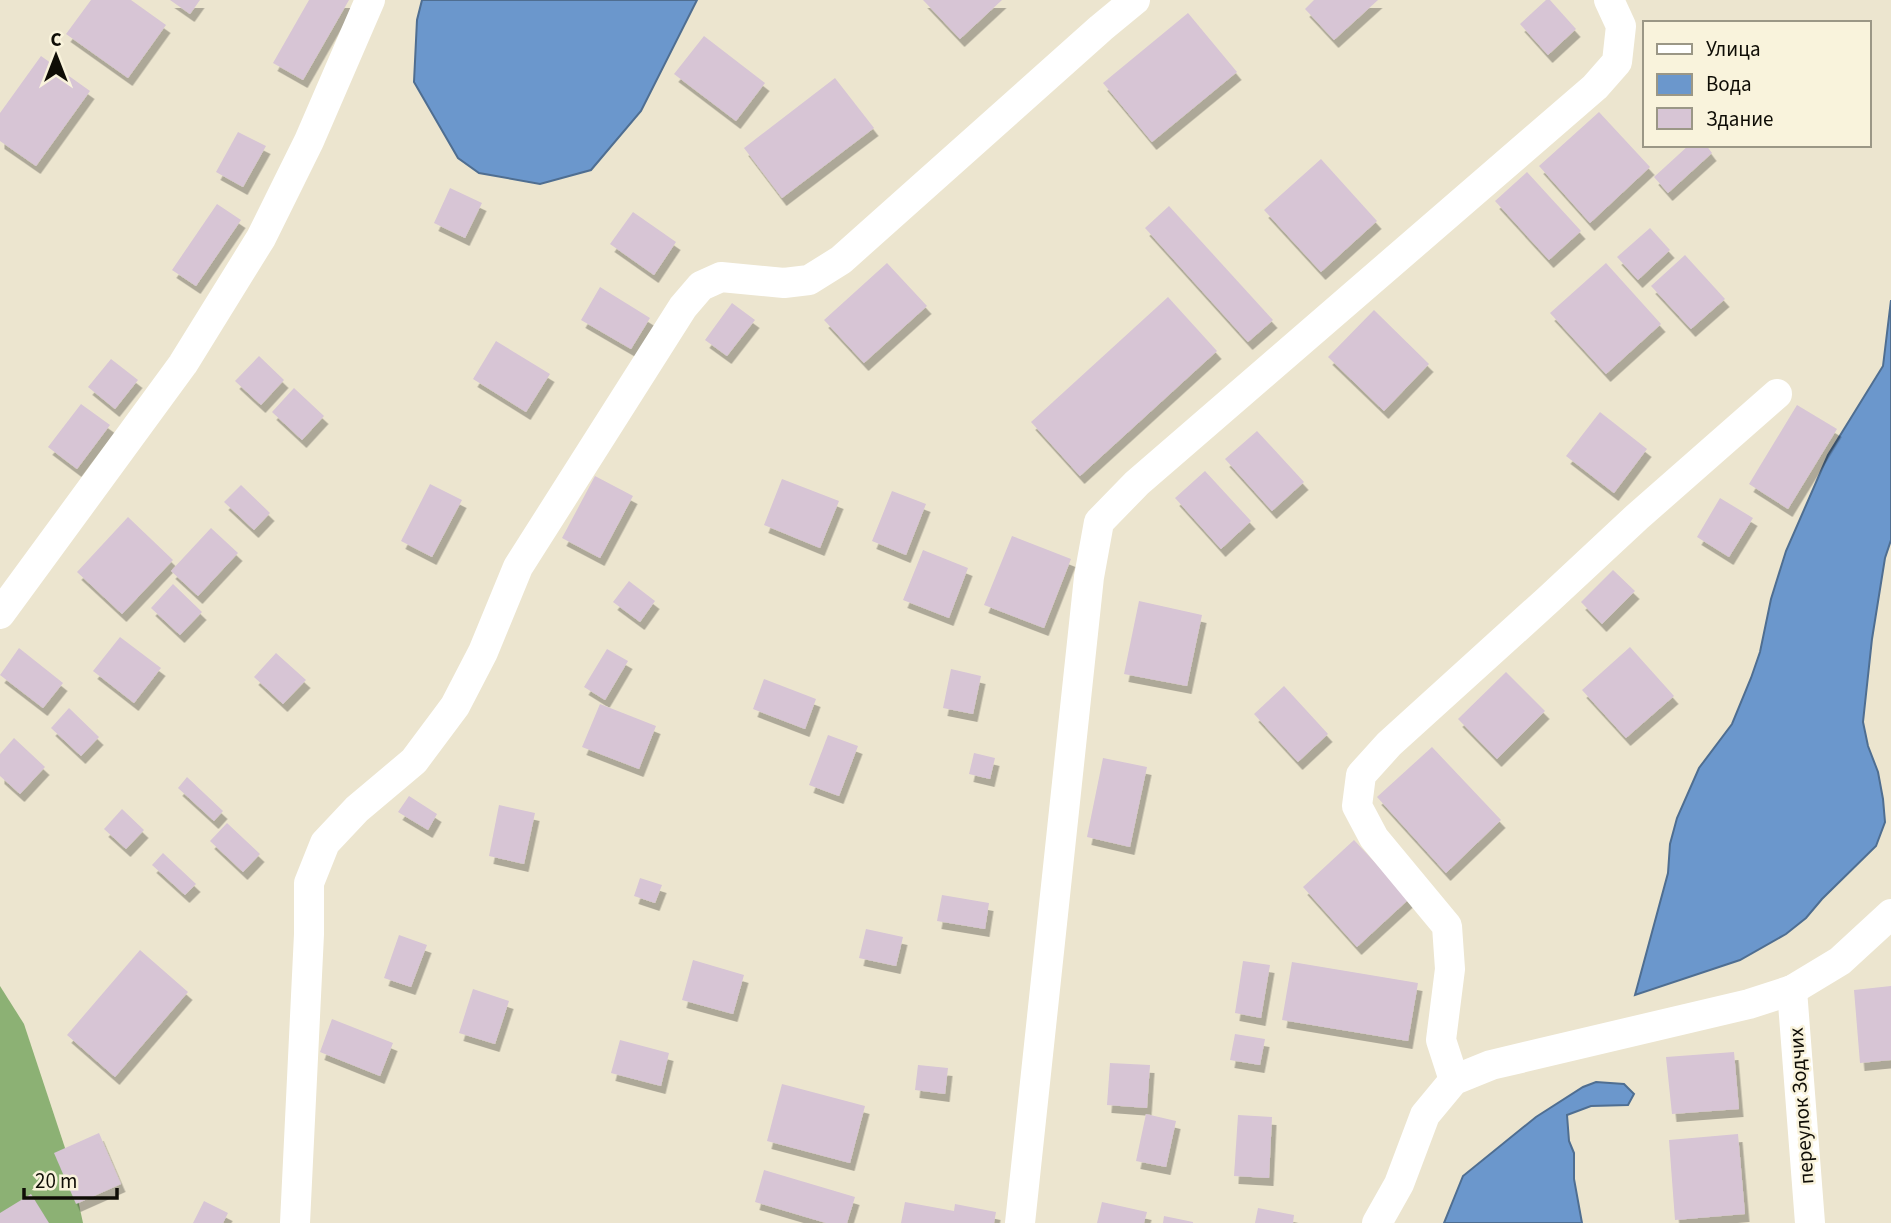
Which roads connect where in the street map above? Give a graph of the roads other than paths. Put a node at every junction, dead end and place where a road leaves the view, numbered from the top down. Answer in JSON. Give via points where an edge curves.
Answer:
{"nodes":[{"id":1,"x":370,"y":0,"type":"edge"},
{"id":2,"x":1135,"y":0,"type":"edge"},
{"id":3,"x":1609,"y":0,"type":"edge"},
{"id":4,"x":1777,"y":394,"type":"dead end"},
{"id":5,"x":0,"y":614,"type":"edge"},
{"id":6,"x":1891,"y":914,"type":"edge"},
{"id":7,"x":1792,"y":990,"type":"junction"},
{"id":8,"x":1454,"y":1080,"type":"junction"},
{"id":9,"x":295,"y":1223,"type":"edge"},
{"id":10,"x":1020,"y":1223,"type":"edge"},
{"id":11,"x":1377,"y":1223,"type":"edge"},
{"id":12,"x":1810,"y":1223,"type":"edge"}],
"edges":[{"from":1,"to":5,"type":"street","via":[[261,238],[183,364]]},
{"from":2,"to":9,"type":"street","via":[[841,260],[809,280],[783,283],[721,277],[701,286],[683,307],[518,568],[455,706],[414,761],[325,843],[309,883]]},
{"from":3,"to":10,"type":"street","via":[[1621,26],[1617,62],[1595,86],[1099,522],[1089,577]]},
{"from":4,"to":8,"type":"street","via":[[1389,744],[1361,775],[1357,806],[1374,838],[1447,926],[1450,969],[1441,1040]]},
{"from":6,"to":7,"type":"street","via":[[1840,961]]},
{"from":7,"to":8,"type":"street","via":[[1491,1065]]},
{"from":7,"to":12,"type":"street","name":"переулок Зодчих"},
{"from":8,"to":11,"type":"street","via":[[1426,1115],[1399,1184]]}]}
